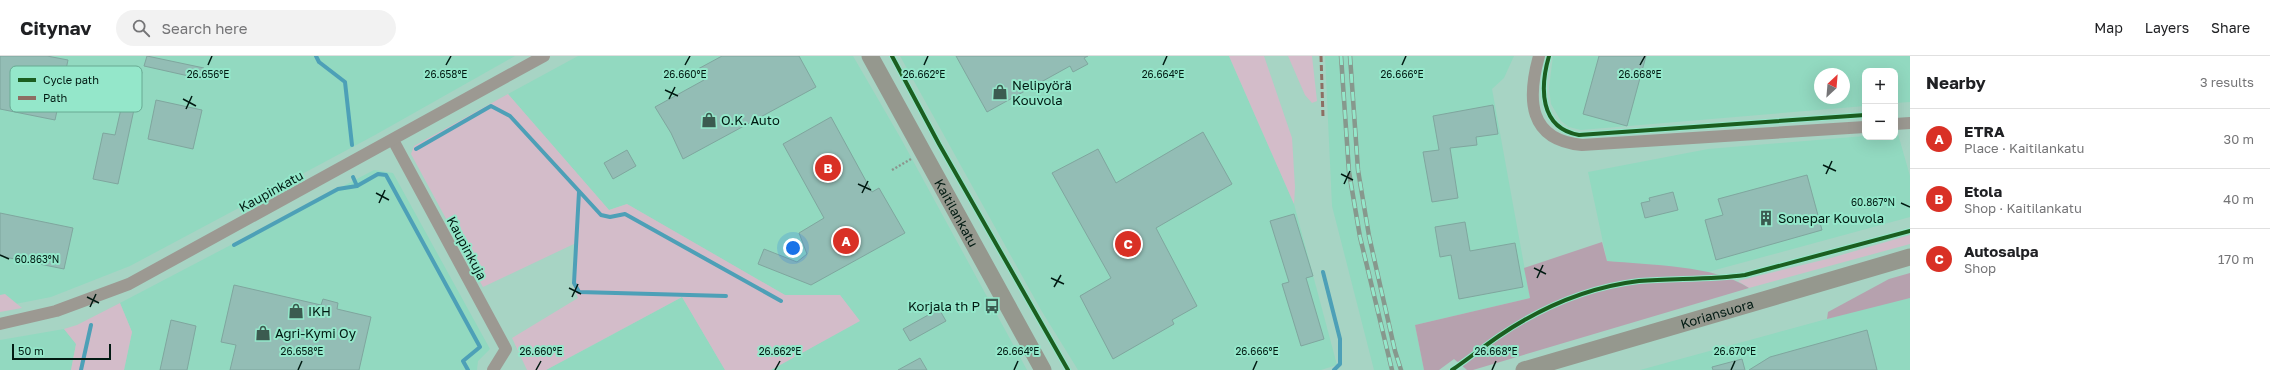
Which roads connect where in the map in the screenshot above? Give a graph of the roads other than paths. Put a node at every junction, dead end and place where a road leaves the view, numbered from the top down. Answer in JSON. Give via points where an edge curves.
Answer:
{"nodes":[{"id":1,"x":544,"y":56,"type":"edge"},
{"id":2,"x":870,"y":56,"type":"edge"},
{"id":3,"x":1539,"y":56,"type":"edge"},
{"id":4,"x":1910,"y":123,"type":"edge"},
{"id":5,"x":1898,"y":124,"type":"edge"},
{"id":6,"x":1862,"y":127,"type":"edge"},
{"id":7,"x":393,"y":140,"type":"junction"},
{"id":8,"x":1910,"y":257,"type":"edge"},
{"id":9,"x":0,"y":324,"type":"edge"},
{"id":10,"x":493,"y":370,"type":"edge"},
{"id":11,"x":1043,"y":370,"type":"edge"},
{"id":12,"x":1524,"y":370,"type":"edge"}],
"edges":[{"from":1,"to":7,"type":"street","name":"Kaupinkatu"},
{"from":2,"to":11,"type":"main road","name":"Kaitilankatu"},
{"from":3,"to":6,"type":"street","via":[[1531,96],[1536,118],[1546,130],[1567,143],[1582,145]]},
{"from":4,"to":5,"type":"street"},
{"from":7,"to":9,"type":"street","name":"Kaupinkatu","via":[[129,284],[56,311]]},
{"from":7,"to":10,"type":"street","name":"Kaupinkuja","via":[[506,349]]},
{"from":8,"to":12,"type":"main road","name":"Koriansuora"}]}
